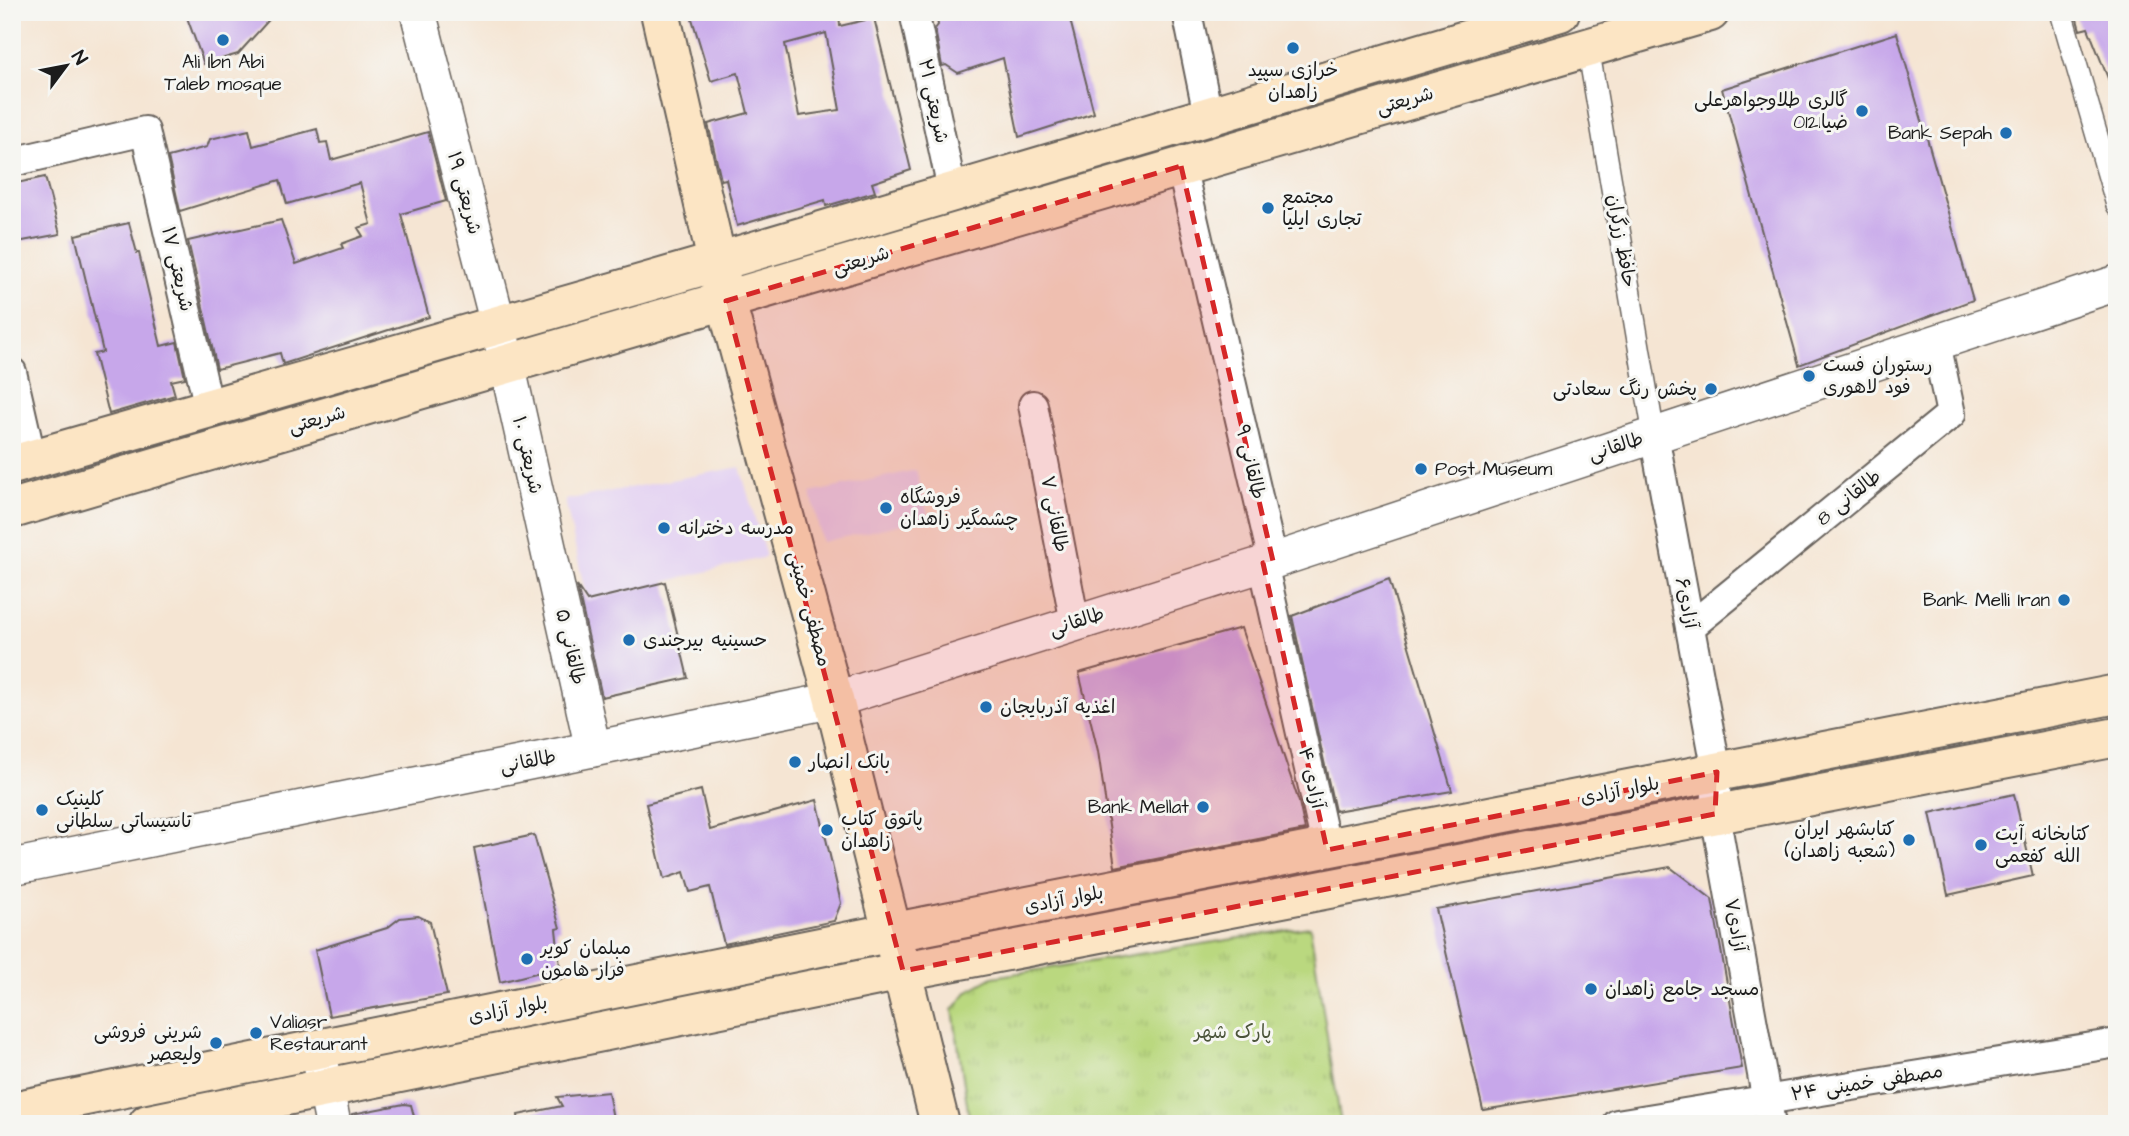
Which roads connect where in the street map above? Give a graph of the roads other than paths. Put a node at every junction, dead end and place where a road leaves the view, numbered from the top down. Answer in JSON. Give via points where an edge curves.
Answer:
{"nodes":[{"id":1,"x":418,"y":12,"type":"edge"},
{"id":2,"x":660,"y":12,"type":"edge"},
{"id":3,"x":914,"y":12,"type":"edge"},
{"id":4,"x":1187,"y":12,"type":"edge"},
{"id":5,"x":1560,"y":12,"type":"edge"},
{"id":6,"x":1710,"y":12,"type":"edge"},
{"id":7,"x":2061,"y":12,"type":"edge"},
{"id":8,"x":1588,"y":47,"type":"junction"},
{"id":9,"x":1208,"y":115,"type":"junction"},
{"id":10,"x":12,"y":162,"type":"edge"},
{"id":11,"x":1181,"y":166,"type":"junction"},
{"id":12,"x":951,"y":190,"type":"junction"},
{"id":13,"x":2117,"y":205,"type":"edge"},
{"id":14,"x":717,"y":262,"type":"junction"},
{"id":15,"x":2117,"y":283,"type":"edge"},
{"id":16,"x":726,"y":301,"type":"junction"},
{"id":17,"x":498,"y":324,"type":"junction"},
{"id":18,"x":1936,"y":343,"type":"junction"},
{"id":19,"x":507,"y":365,"type":"junction"},
{"id":20,"x":12,"y":372,"type":"edge"},
{"id":21,"x":1033,"y":405,"type":"dead end"},
{"id":22,"x":209,"y":408,"type":"junction"},
{"id":23,"x":1654,"y":435,"type":"junction"},
{"id":24,"x":22,"y":463,"type":"edge"},
{"id":25,"x":12,"y":509,"type":"edge"},
{"id":26,"x":547,"y":545,"type":"joint"},
{"id":27,"x":1268,"y":562,"type":"junction"},
{"id":28,"x":1075,"y":623,"type":"junction"},
{"id":29,"x":1690,"y":627,"type":"junction"},
{"id":30,"x":2117,"y":694,"type":"edge"},
{"id":31,"x":834,"y":700,"type":"junction"},
{"id":32,"x":1295,"y":707,"type":"joint"},
{"id":33,"x":2117,"y":737,"type":"edge"},
{"id":34,"x":593,"y":749,"type":"junction"},
{"id":35,"x":1717,"y":772,"type":"junction"},
{"id":36,"x":1715,"y":814,"type":"junction"},
{"id":37,"x":1326,"y":850,"type":"junction"},
{"id":38,"x":12,"y":867,"type":"edge"},
{"id":39,"x":894,"y":932,"type":"junction"},
{"id":40,"x":903,"y":971,"type":"junction"},
{"id":41,"x":2117,"y":1043,"type":"edge"},
{"id":42,"x":318,"y":1049,"type":"junction"},
{"id":43,"x":1767,"y":1100,"type":"edge"},
{"id":44,"x":329,"y":1105,"type":"edge"},
{"id":45,"x":12,"y":1111,"type":"edge"},
{"id":46,"x":148,"y":1124,"type":"edge"},
{"id":47,"x":940,"y":1124,"type":"edge"},
{"id":48,"x":1617,"y":1124,"type":"edge"}],
"edges":[{"from":1,"to":17,"type":"street","name":"شریعتی ۱۹"},
{"from":2,"to":14,"type":"main road","name":"مصطفی خمینی"},
{"from":3,"to":12,"type":"street","name":"شریعتی ۲۱"},
{"from":4,"to":9,"type":"street"},
{"from":5,"to":9,"type":"main road"},
{"from":6,"to":8,"type":"main road","name":"شریعتی"},
{"from":7,"to":13,"type":"street"},
{"from":8,"to":11,"type":"main road","name":"شریعتی"},
{"from":8,"to":23,"type":"street","name":"حافظ زرگران"},
{"from":9,"to":12,"type":"main road"},
{"from":10,"to":22,"type":"street","name":"شریعتی ۱۷","via":[[145,131]]},
{"from":11,"to":16,"type":"main road","name":"شریعتی"},
{"from":11,"to":27,"type":"street","name":"طالقانی ۹"},
{"from":12,"to":14,"type":"main road"},
{"from":14,"to":16,"type":"main road","name":"مصطفی خمینی"},
{"from":14,"to":17,"type":"main road"},
{"from":15,"to":18,"type":"street","name":"طالقانی"},
{"from":16,"to":19,"type":"main road","name":"شریعتی"},
{"from":16,"to":31,"type":"main road","name":"مصطفی خمینی"},
{"from":17,"to":19,"type":"street","name":"شریعتی ۱۹"},
{"from":17,"to":22,"type":"main road"},
{"from":18,"to":23,"type":"street","name":"طالقانی"},
{"from":18,"to":29,"type":"street","name":"طالقانی 8","via":[[1951,414]]},
{"from":19,"to":25,"type":"main road","name":"شریعتی"},
{"from":19,"to":26,"type":"street","name":"شریعتی ۱۰"},
{"from":20,"to":24,"type":"street"},
{"from":21,"to":28,"type":"street","name":"طالقانی ۷"},
{"from":22,"to":24,"type":"main road"},
{"from":23,"to":27,"type":"street","name":"طالقانی"},
{"from":23,"to":29,"type":"street","name":"آزادی۶"},
{"from":26,"to":34,"type":"street","name":"طالقانی ۵"},
{"from":27,"to":28,"type":"street","name":"طالقانی"},
{"from":27,"to":32,"type":"street","name":"طالقانی ۹"},
{"from":28,"to":31,"type":"street","name":"طالقانی"},
{"from":29,"to":35,"type":"street","name":"آزادی۶"},
{"from":30,"to":35,"type":"main road","name":"بلوار آزادی"},
{"from":31,"to":34,"type":"street","name":"طالقانی"},
{"from":31,"to":39,"type":"main road","name":"مصطفی خمینی"},
{"from":32,"to":37,"type":"street","name":"آزادی ۴"},
{"from":33,"to":36,"type":"main road","name":"بلوار آزادی"},
{"from":34,"to":38,"type":"street","name":"طالقانی"},
{"from":35,"to":36,"type":"street","name":"آزادی۶"},
{"from":35,"to":37,"type":"main road","name":"بلوار آزادی"},
{"from":36,"to":40,"type":"main road","name":"بلوار آزادی"},
{"from":36,"to":43,"type":"street","name":"آزادی۷"},
{"from":37,"to":39,"type":"main road","name":"بلوار آزادی"},
{"from":39,"to":40,"type":"main road","name":"مصطفی خمینی"},
{"from":39,"to":42,"type":"main road","name":"بلوار آزادی"},
{"from":40,"to":44,"type":"main road","name":"بلوار آزادی"},
{"from":40,"to":47,"type":"main road","name":"مصطفی خمینی"},
{"from":41,"to":43,"type":"street","name":"مصطفی خمینی ۲۴"},
{"from":42,"to":44,"type":"street"},
{"from":42,"to":45,"type":"main road","name":"بلوار آزادی"},
{"from":43,"to":48,"type":"street","name":"مصطفی خمینی ۲۴"},
{"from":44,"to":46,"type":"main road","name":"بلوار آزادی"}]}
